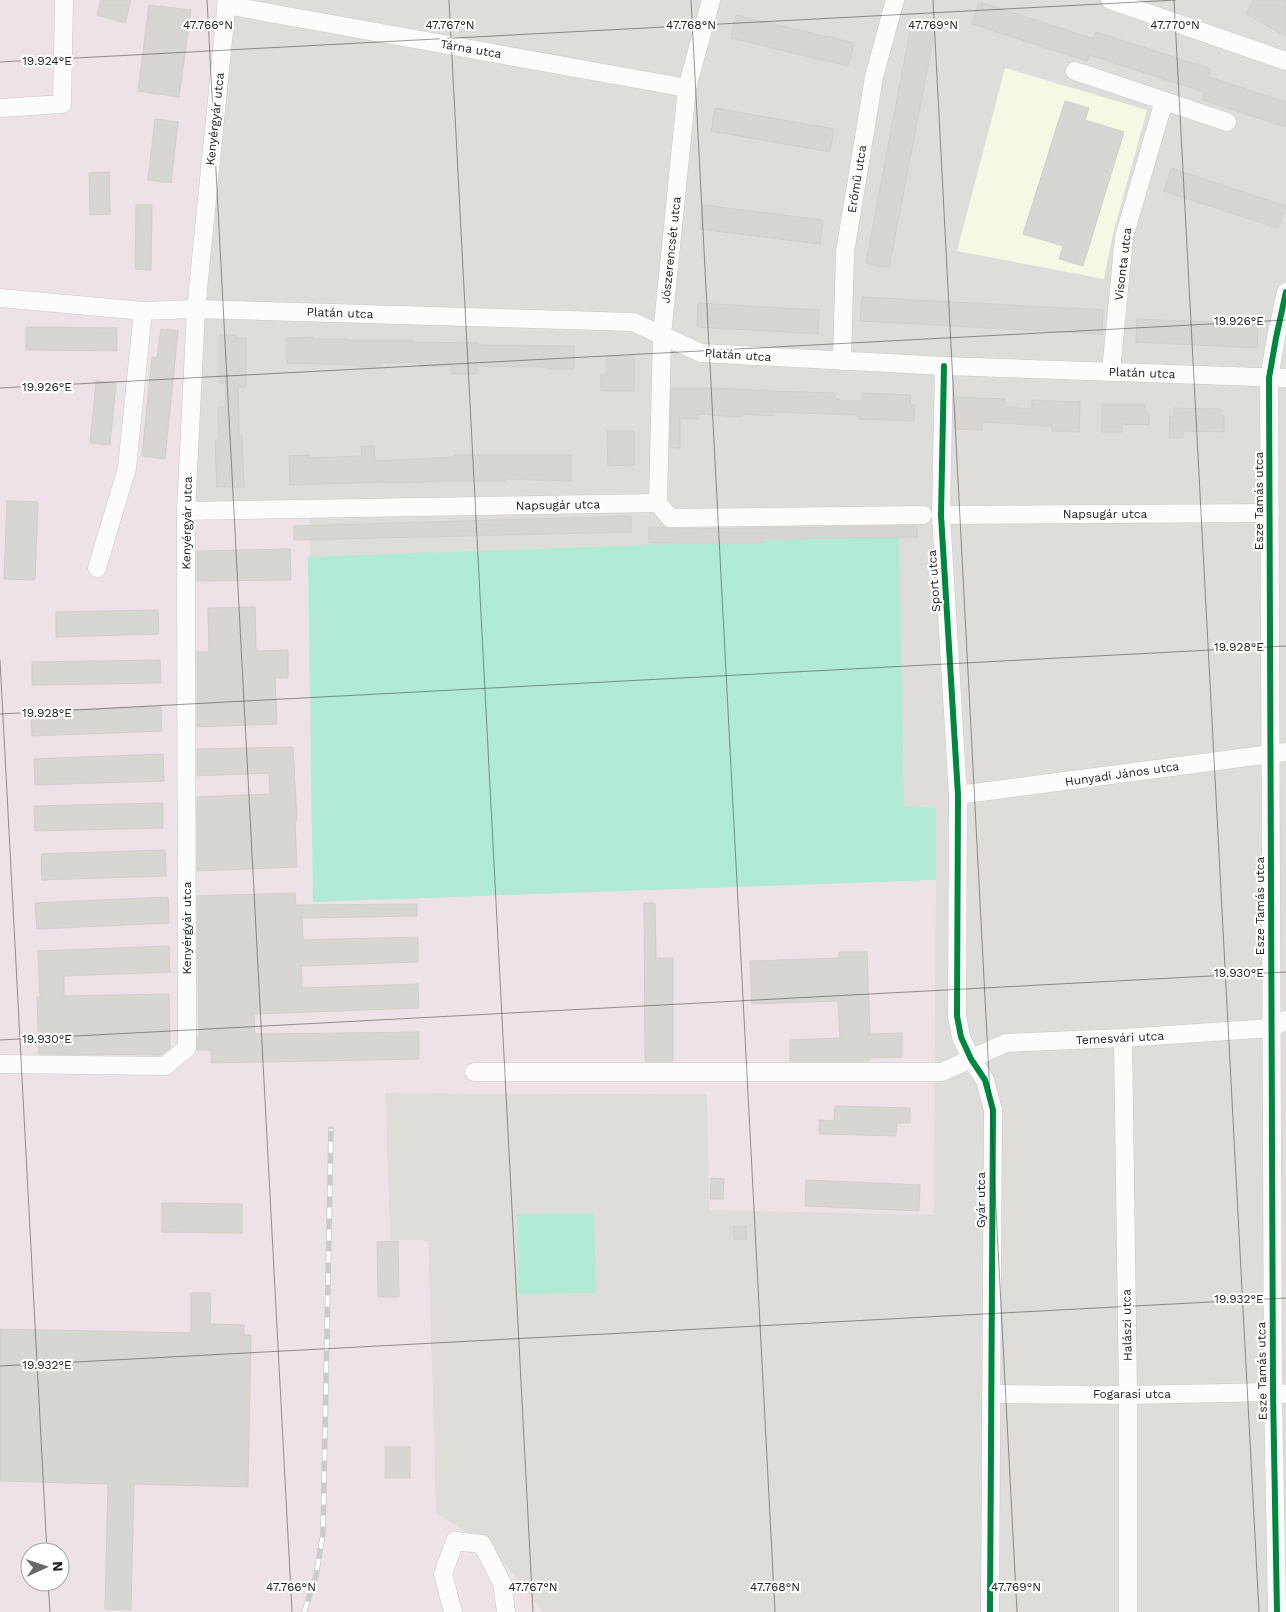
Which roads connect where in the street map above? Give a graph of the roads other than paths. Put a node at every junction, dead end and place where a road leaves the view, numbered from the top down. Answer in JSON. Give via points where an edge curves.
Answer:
{"nodes":[{"id":1,"x":64,"y":0,"type":"edge"},
{"id":2,"x":711,"y":0,"type":"edge"},
{"id":3,"x":895,"y":0,"type":"edge"},
{"id":4,"x":1110,"y":0,"type":"edge"},
{"id":5,"x":227,"y":3,"type":"edge"},
{"id":6,"x":1286,"y":61,"type":"edge"},
{"id":7,"x":1075,"y":72,"type":"dead end"},
{"id":8,"x":687,"y":88,"type":"junction"},
{"id":9,"x":1164,"y":101,"type":"junction"},
{"id":10,"x":0,"y":108,"type":"edge"},
{"id":11,"x":1227,"y":122,"type":"dead end"},
{"id":12,"x":1286,"y":292,"type":"edge"},
{"id":13,"x":0,"y":298,"type":"edge"},
{"id":14,"x":196,"y":309,"type":"junction"},
{"id":15,"x":143,"y":311,"type":"junction"},
{"id":16,"x":662,"y":335,"type":"junction"},
{"id":17,"x":842,"y":361,"type":"junction"},
{"id":18,"x":944,"y":366,"type":"junction"},
{"id":19,"x":1111,"y":372,"type":"junction"},
{"id":20,"x":1278,"y":378,"type":"edge"},
{"id":21,"x":658,"y":503,"type":"junction"},
{"id":22,"x":186,"y":511,"type":"junction"},
{"id":23,"x":1270,"y":513,"type":"junction"},
{"id":24,"x":932,"y":515,"type":"junction"},
{"id":25,"x":97,"y":568,"type":"dead end"},
{"id":26,"x":1278,"y":753,"type":"edge"},
{"id":27,"x":958,"y":795,"type":"junction"},
{"id":28,"x":1281,"y":1028,"type":"edge"},
{"id":29,"x":1123,"y":1038,"type":"junction"},
{"id":30,"x":971,"y":1059,"type":"junction"},
{"id":31,"x":0,"y":1064,"type":"edge"},
{"id":32,"x":474,"y":1072,"type":"dead end"},
{"id":33,"x":1280,"y":1393,"type":"edge"},
{"id":34,"x":991,"y":1394,"type":"junction"},
{"id":35,"x":1128,"y":1394,"type":"junction"},
{"id":36,"x":453,"y":1612,"type":"edge"},
{"id":37,"x":506,"y":1612,"type":"edge"},
{"id":38,"x":990,"y":1612,"type":"edge"},
{"id":39,"x":1128,"y":1612,"type":"edge"},
{"id":40,"x":1277,"y":1612,"type":"edge"}],
"edges":[{"from":1,"to":10,"type":"street","via":[[62,104]]},
{"from":2,"to":8,"type":"street","name":"Jószerencsét utca"},
{"from":3,"to":17,"type":"street","name":"Erőmű utca","via":[[874,77],[845,252]]},
{"from":4,"to":6,"type":"street"},
{"from":5,"to":8,"type":"street","name":"Tárna utca"},
{"from":5,"to":14,"type":"street","name":"Kenyérgyár utca"},
{"from":7,"to":9,"type":"street"},
{"from":8,"to":16,"type":"street","name":"Jószerencsét utca"},
{"from":9,"to":11,"type":"street"},
{"from":9,"to":19,"type":"street","name":"Visonta utca","via":[[1124,237]]},
{"from":12,"to":20,"type":"street","name":"Esze Tamás utca","via":[[1276,338]]},
{"from":13,"to":15,"type":"street","name":"Platán utca"},
{"from":14,"to":15,"type":"street","name":"Platán utca"},
{"from":14,"to":16,"type":"street","name":"Platán utca","via":[[633,322]]},
{"from":14,"to":22,"type":"street","name":"Kenyérgyár utca"},
{"from":15,"to":25,"type":"street","via":[[127,468]]},
{"from":16,"to":17,"type":"street","name":"Platán utca","via":[[701,353]]},
{"from":16,"to":21,"type":"street","name":"Jószerencsét utca"},
{"from":17,"to":18,"type":"street","name":"Platán utca"},
{"from":18,"to":19,"type":"street","name":"Platán utca"},
{"from":18,"to":24,"type":"street","name":"Sport utca"},
{"from":19,"to":20,"type":"street","name":"Platán utca"},
{"from":20,"to":23,"type":"street","name":"Esze Tamás utca"},
{"from":21,"to":22,"type":"street","name":"Napsugár utca"},
{"from":21,"to":24,"type":"street","name":"Napsugár utca","via":[[670,518]]},
{"from":22,"to":31,"type":"street","name":"Kenyérgyár utca","via":[[187,1048],[165,1066]]},
{"from":23,"to":24,"type":"street","name":"Napsugár utca"},
{"from":23,"to":26,"type":"street","name":"Esze Tamás utca"},
{"from":24,"to":27,"type":"street","name":"Sport utca"},
{"from":26,"to":27,"type":"street","name":"Hunyadi János utca"},
{"from":26,"to":28,"type":"street","name":"Esze Tamás utca"},
{"from":27,"to":30,"type":"street","name":"Gyár utca","via":[[958,1016],[961,1037]]},
{"from":28,"to":29,"type":"street","name":"Temesvári utca"},
{"from":28,"to":33,"type":"street","name":"Esze Tamás utca"},
{"from":29,"to":30,"type":"street","name":"Temesvári utca","via":[[1006,1043]]},
{"from":29,"to":35,"type":"street","name":"Halászi utca"},
{"from":30,"to":32,"type":"street","name":"Temesvári utca","via":[[942,1072]]},
{"from":30,"to":34,"type":"street","name":"Gyár utca","via":[[985,1080],[993,1110]]},
{"from":33,"to":35,"type":"street","name":"Fogarasi utca"},
{"from":33,"to":40,"type":"street","name":"Esze Tamás utca"},
{"from":34,"to":35,"type":"street","name":"Fogarasi utca"},
{"from":34,"to":38,"type":"street","name":"Gyár utca"},
{"from":35,"to":39,"type":"street","name":"Halászi utca"},
{"from":36,"to":37,"type":"street","via":[[443,1574],[454,1541],[482,1544],[502,1583]]}]}
